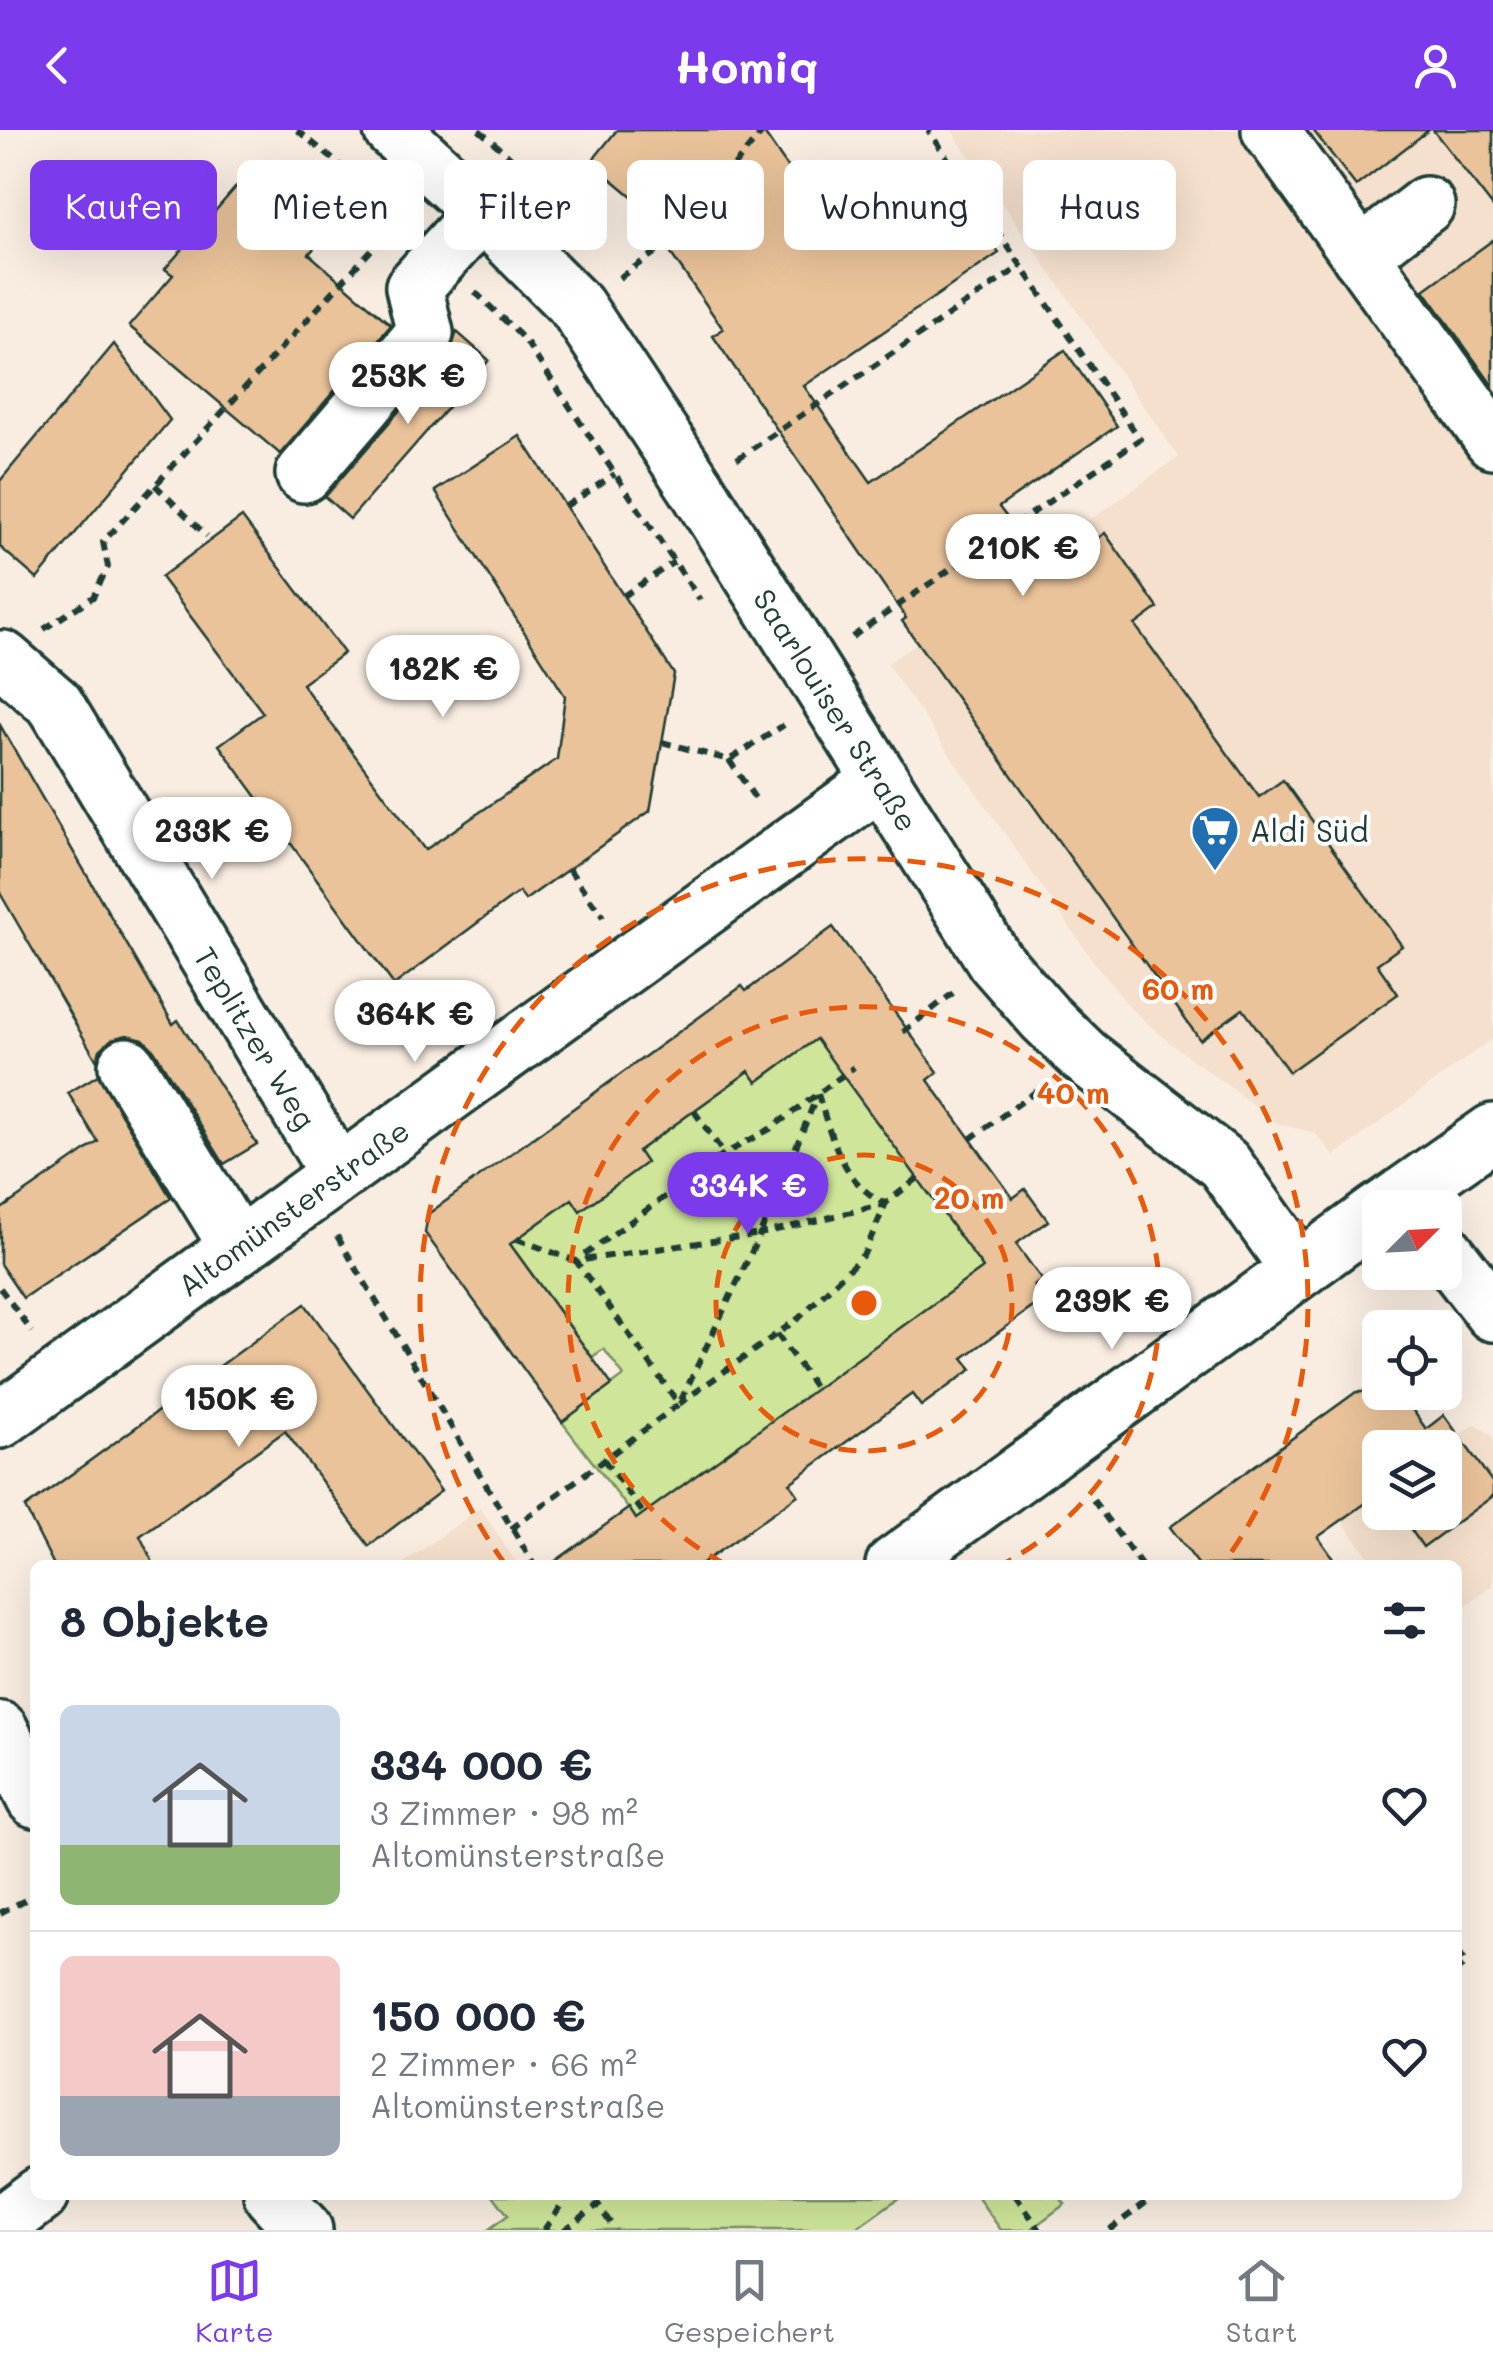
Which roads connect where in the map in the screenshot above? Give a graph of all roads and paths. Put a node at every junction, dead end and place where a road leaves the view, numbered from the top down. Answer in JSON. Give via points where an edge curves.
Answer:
{"nodes":[{"id":1,"x":392,"y":130,"type":"edge"},
{"id":2,"x":764,"y":130,"type":"edge"},
{"id":3,"x":928,"y":130,"type":"edge"},
{"id":4,"x":1270,"y":130,"type":"edge"},
{"id":5,"x":444,"y":177,"type":"edge"},
{"id":6,"x":1426,"y":206,"type":"dead end"},
{"id":7,"x":371,"y":250,"type":"edge"},
{"id":8,"x":448,"y":250,"type":"edge"},
{"id":9,"x":520,"y":250,"type":"edge"},
{"id":10,"x":1360,"y":256,"type":"junction"},
{"id":11,"x":1021,"y":266,"type":"junction"},
{"id":12,"x":577,"y":307,"type":"junction"},
{"id":13,"x":1493,"y":440,"type":"edge"},
{"id":14,"x":304,"y":474,"type":"dead end"},
{"id":15,"x":616,"y":474,"type":"dead end"},
{"id":16,"x":156,"y":486,"type":"junction"},
{"id":17,"x":696,"y":487,"type":"junction"},
{"id":18,"x":566,"y":506,"type":"dead end"},
{"id":19,"x":208,"y":536,"type":"dead end"},
{"id":20,"x":674,"y":562,"type":"dead end"},
{"id":21,"x":623,"y":596,"type":"dead end"},
{"id":22,"x":3,"y":658,"type":"joint"},
{"id":23,"x":808,"y":667,"type":"junction"},
{"id":24,"x":784,"y":725,"type":"dead end"},
{"id":25,"x":662,"y":742,"type":"dead end"},
{"id":26,"x":880,"y":781,"type":"junction"},
{"id":27,"x":995,"y":961,"type":"junction"},
{"id":28,"x":902,"y":1032,"type":"dead end"},
{"id":29,"x":1084,"y":1056,"type":"junction"},
{"id":30,"x":127,"y":1066,"type":"dead end"},
{"id":31,"x":854,"y":1067,"type":"dead end"},
{"id":32,"x":818,"y":1094,"type":"junction"},
{"id":33,"x":694,"y":1111,"type":"dead end"},
{"id":34,"x":1493,"y":1132,"type":"edge"},
{"id":35,"x":970,"y":1139,"type":"dead end"},
{"id":36,"x":724,"y":1154,"type":"junction"},
{"id":37,"x":918,"y":1178,"type":"dead end"},
{"id":38,"x":325,"y":1184,"type":"junction"},
{"id":39,"x":1415,"y":1190,"type":"edge"},
{"id":40,"x":886,"y":1204,"type":"junction"},
{"id":41,"x":1362,"y":1226,"type":"edge"},
{"id":42,"x":760,"y":1234,"type":"junction"},
{"id":43,"x":517,"y":1239,"type":"dead end"},
{"id":44,"x":238,"y":1247,"type":"junction"},
{"id":45,"x":576,"y":1261,"type":"junction"},
{"id":46,"x":1298,"y":1268,"type":"junction"},
{"id":47,"x":1462,"y":1272,"type":"edge"},
{"id":48,"x":1493,"y":1313,"type":"edge"},
{"id":49,"x":777,"y":1334,"type":"junction"},
{"id":50,"x":816,"y":1389,"type":"dead end"},
{"id":51,"x":680,"y":1404,"type":"junction"},
{"id":52,"x":0,"y":1420,"type":"edge"},
{"id":53,"x":604,"y":1460,"type":"junction"},
{"id":54,"x":1093,"y":1500,"type":"dead end"},
{"id":55,"x":644,"y":1514,"type":"dead end"},
{"id":56,"x":511,"y":1529,"type":"junction"},
{"id":57,"x":531,"y":1560,"type":"edge"},
{"id":58,"x":901,"y":1560,"type":"edge"},
{"id":59,"x":1137,"y":1560,"type":"edge"},
{"id":60,"x":0,"y":1730,"type":"edge"},
{"id":61,"x":30,"y":1789,"type":"edge"},
{"id":62,"x":30,"y":1897,"type":"edge"},
{"id":63,"x":0,"y":1912,"type":"edge"},
{"id":64,"x":33,"y":2200,"type":"edge"},
{"id":65,"x":277,"y":2200,"type":"edge"},
{"id":66,"x":565,"y":2200,"type":"edge"},
{"id":67,"x":1019,"y":2200,"type":"edge"},
{"id":68,"x":1149,"y":2200,"type":"edge"},
{"id":69,"x":0,"y":2225,"type":"edge"},
{"id":70,"x":304,"y":2230,"type":"edge"},
{"id":71,"x":544,"y":2230,"type":"edge"},
{"id":72,"x":564,"y":2230,"type":"edge"},
{"id":73,"x":615,"y":2230,"type":"edge"},
{"id":74,"x":1040,"y":2230,"type":"edge"},
{"id":75,"x":1108,"y":2230,"type":"edge"}],
"edges":[{"from":1,"to":5,"type":"street","name":"Saarlouiser Straße"},
{"from":2,"to":12,"type":"path","via":[[670,242]]},
{"from":3,"to":11,"type":"path"},
{"from":4,"to":10,"type":"street"},
{"from":6,"to":10,"type":"street"},
{"from":7,"to":16,"type":"path"},
{"from":8,"to":14,"type":"street","via":[[414,288],[425,333]]},
{"from":9,"to":12,"type":"street","name":"Saarlouiser Straße"},
{"from":10,"to":13,"type":"street"},
{"from":11,"to":17,"type":"path"},
{"from":11,"to":23,"type":"path","via":[[1140,439]]},
{"from":12,"to":17,"type":"street","name":"Saarlouiser Straße"},
{"from":15,"to":18,"type":"path"},
{"from":16,"to":19,"type":"path"},
{"from":16,"to":22,"type":"path","via":[[103,542],[108,567],[92,597]]},
{"from":17,"to":23,"type":"street","name":"Saarlouiser Straße"},
{"from":20,"to":21,"type":"path"},
{"from":22,"to":38,"type":"street","name":"Teplitzer Weg","via":[[54,704]]},
{"from":23,"to":26,"type":"street","name":"Saarlouiser Straße"},
{"from":24,"to":25,"type":"path","via":[[729,760]]},
{"from":26,"to":27,"type":"street","name":"Saarlouiser Straße"},
{"from":26,"to":38,"type":"street","name":"Altomünsterstraße"},
{"from":27,"to":28,"type":"path"},
{"from":27,"to":29,"type":"street","name":"Saarlouiser Straße"},
{"from":29,"to":35,"type":"path"},
{"from":29,"to":46,"type":"street","name":"Saarlouiser Straße","via":[[1224,1164]]},
{"from":30,"to":44,"type":"street"},
{"from":31,"to":32,"type":"path"},
{"from":32,"to":36,"type":"path"},
{"from":32,"to":40,"type":"path","via":[[852,1176]]},
{"from":32,"to":42,"type":"path"},
{"from":33,"to":36,"type":"path"},
{"from":34,"to":39,"type":"street"},
{"from":36,"to":45,"type":"path"},
{"from":37,"to":40,"type":"path"},
{"from":38,"to":44,"type":"street","name":"Altomünsterstraße"},
{"from":38,"to":56,"type":"path"},
{"from":40,"to":42,"type":"path"},
{"from":40,"to":49,"type":"path","via":[[864,1254]]},
{"from":41,"to":46,"type":"street"},
{"from":42,"to":45,"type":"path"},
{"from":42,"to":51,"type":"path"},
{"from":43,"to":45,"type":"path"},
{"from":44,"to":52,"type":"street","name":"Altomünsterstraße"},
{"from":45,"to":51,"type":"path"},
{"from":46,"to":58,"type":"street"},
{"from":47,"to":48,"type":"street"},
{"from":49,"to":50,"type":"path"},
{"from":49,"to":51,"type":"path"},
{"from":51,"to":53,"type":"path"},
{"from":53,"to":55,"type":"path"},
{"from":53,"to":56,"type":"path"},
{"from":54,"to":59,"type":"path"},
{"from":56,"to":57,"type":"path"},
{"from":60,"to":61,"type":"street"},
{"from":62,"to":63,"type":"path"},
{"from":64,"to":69,"type":"street"},
{"from":65,"to":70,"type":"street"},
{"from":66,"to":71,"type":"path"},
{"from":67,"to":74,"type":"path"},
{"from":68,"to":75,"type":"path"},
{"from":72,"to":73,"type":"path","via":[[598,2205]]}]}
